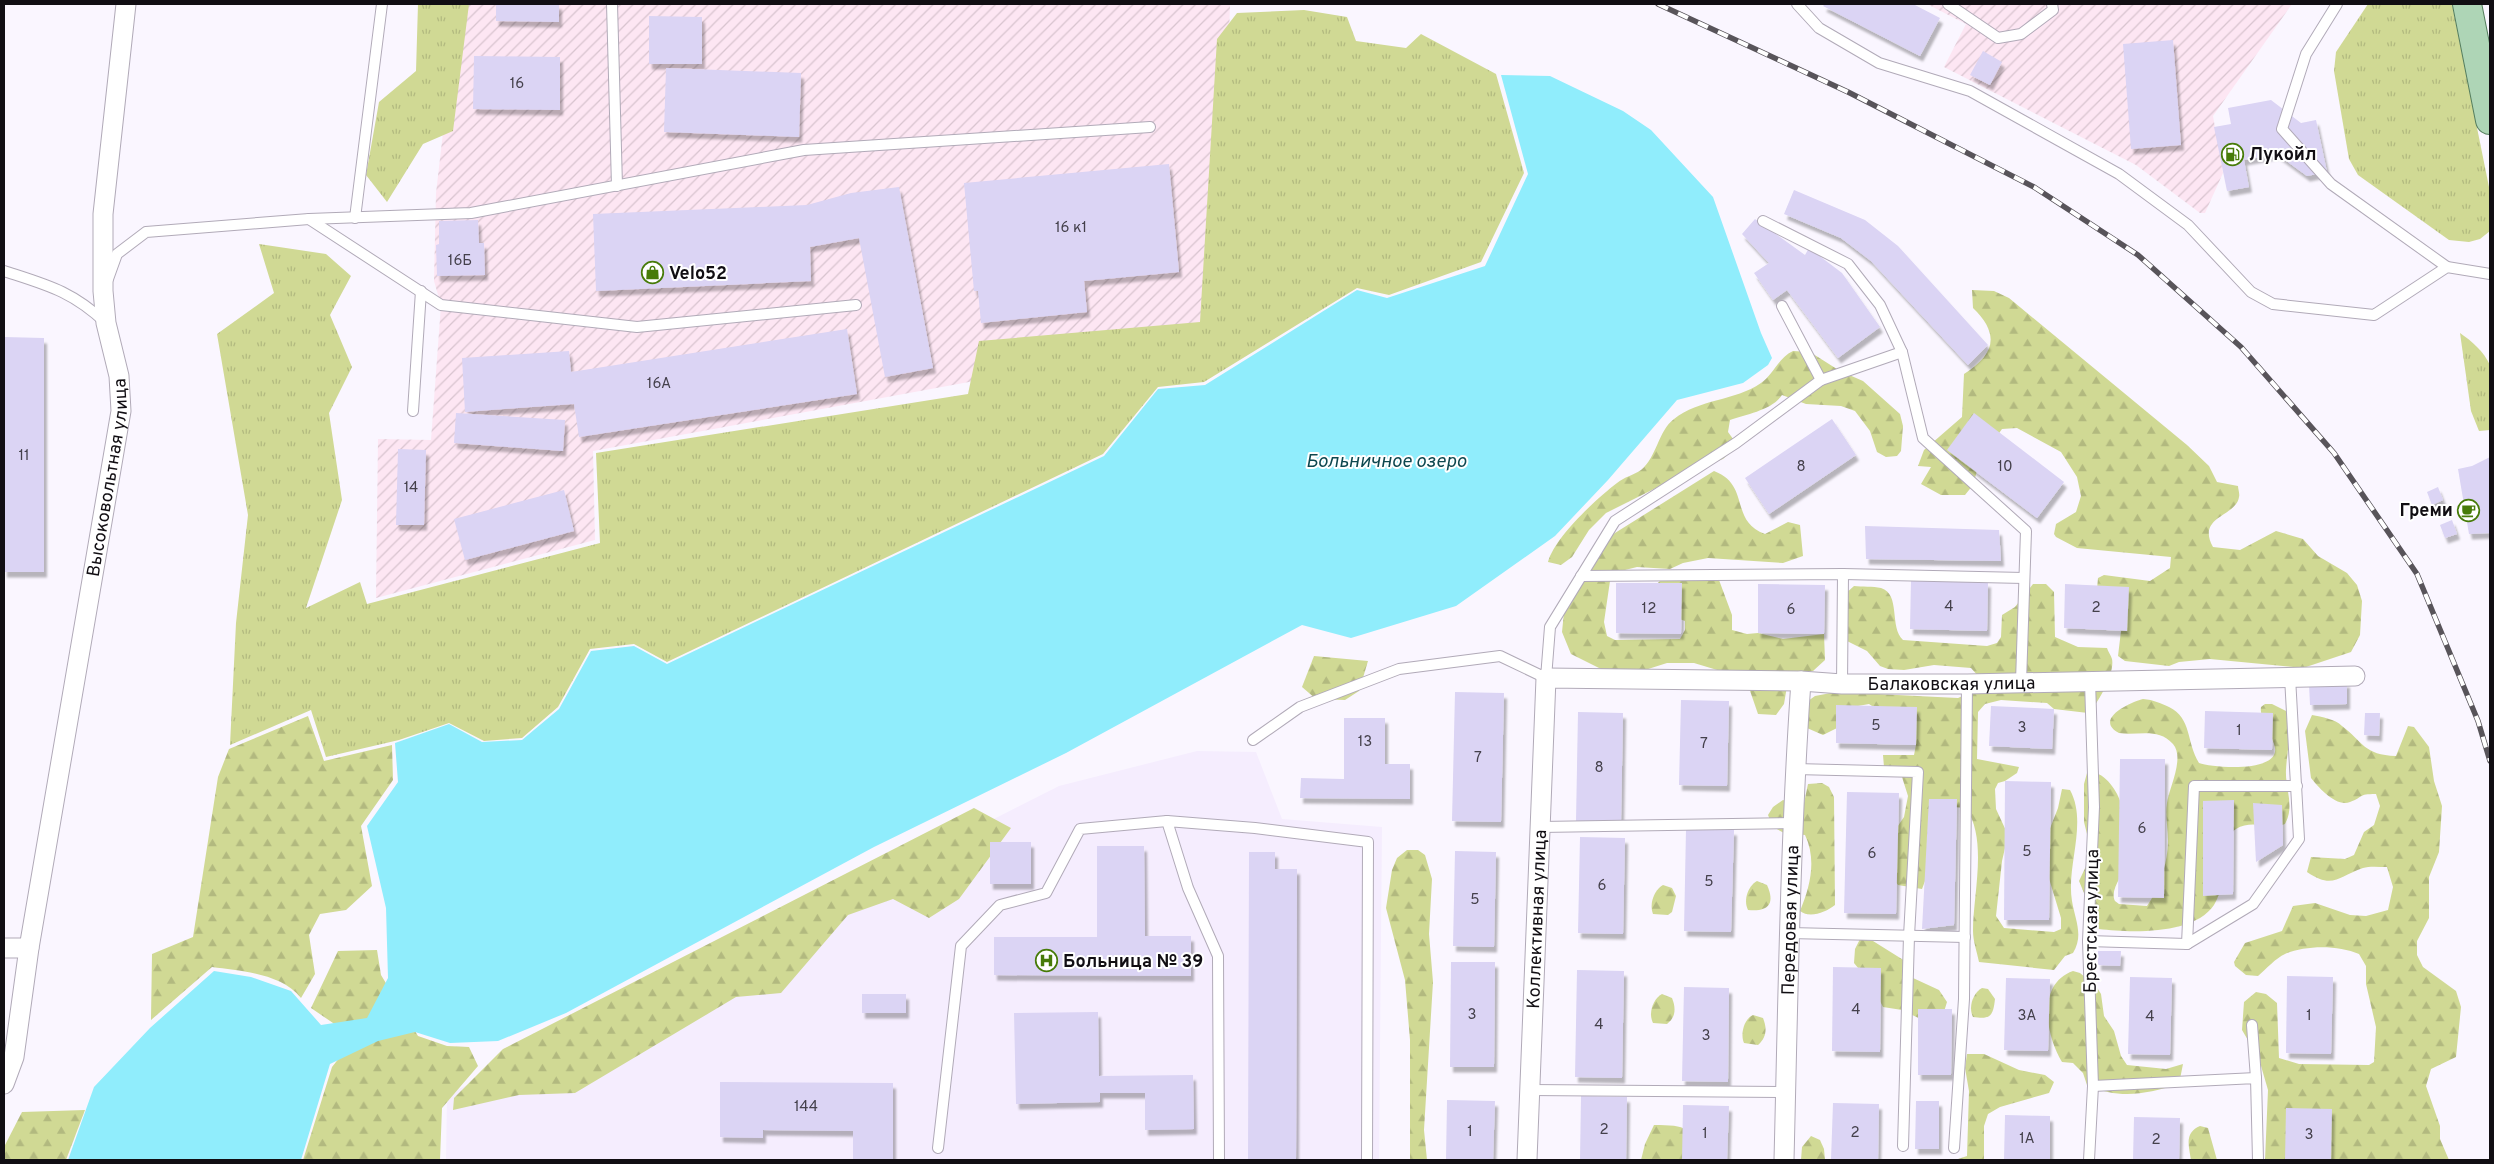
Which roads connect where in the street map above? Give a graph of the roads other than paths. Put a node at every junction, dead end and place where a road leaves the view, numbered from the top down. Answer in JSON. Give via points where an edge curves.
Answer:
{"nodes":[{"id":1,"x":126,"y":4,"type":"edge"},
{"id":2,"x":382,"y":4,"type":"edge"},
{"id":3,"x":612,"y":4,"type":"edge"},
{"id":4,"x":1797,"y":4,"type":"edge"},
{"id":5,"x":1948,"y":4,"type":"edge"},
{"id":6,"x":2052,"y":4,"type":"edge"},
{"id":7,"x":2338,"y":4,"type":"edge"},
{"id":8,"x":2467,"y":4,"type":"edge"},
{"id":9,"x":2490,"y":120,"type":"edge"},
{"id":10,"x":1150,"y":127,"type":"dead end"},
{"id":11,"x":617,"y":186,"type":"junction"},
{"id":12,"x":355,"y":218,"type":"junction"},
{"id":13,"x":309,"y":219,"type":"junction"},
{"id":14,"x":1763,"y":221,"type":"dead end"},
{"id":15,"x":2447,"y":267,"type":"junction"},
{"id":16,"x":4,"y":271,"type":"edge"},
{"id":17,"x":2490,"y":274,"type":"edge"},
{"id":18,"x":103,"y":291,"type":"junction"},
{"id":19,"x":421,"y":292,"type":"junction"},
{"id":20,"x":856,"y":305,"type":"dead end"},
{"id":21,"x":1782,"y":306,"type":"dead end"},
{"id":22,"x":106,"y":323,"type":"junction"},
{"id":23,"x":1902,"y":352,"type":"junction"},
{"id":24,"x":1821,"y":380,"type":"junction"},
{"id":25,"x":413,"y":411,"type":"dead end"},
{"id":26,"x":1843,"y":574,"type":"junction"},
{"id":27,"x":1581,"y":576,"type":"junction"},
{"id":28,"x":2024,"y":578,"type":"junction"},
{"id":29,"x":2354,"y":676,"type":"dead end"},
{"id":30,"x":2290,"y":677,"type":"junction"},
{"id":31,"x":1546,"y":678,"type":"junction"},
{"id":32,"x":1801,"y":680,"type":"junction"},
{"id":33,"x":2090,"y":681,"type":"junction"},
{"id":34,"x":2021,"y":682,"type":"junction"},
{"id":35,"x":1842,"y":684,"type":"junction"},
{"id":36,"x":1967,"y":684,"type":"junction"},
{"id":37,"x":1253,"y":740,"type":"dead end"},
{"id":38,"x":1795,"y":769,"type":"junction"},
{"id":39,"x":2297,"y":786,"type":"junction"},
{"id":40,"x":1167,"y":821,"type":"junction"},
{"id":41,"x":1793,"y":823,"type":"junction"},
{"id":42,"x":1540,"y":828,"type":"junction"},
{"id":43,"x":1789,"y":933,"type":"junction"},
{"id":44,"x":1909,"y":936,"type":"junction"},
{"id":45,"x":1965,"y":937,"type":"junction"},
{"id":46,"x":2088,"y":941,"type":"junction"},
{"id":47,"x":2187,"y":944,"type":"junction"},
{"id":48,"x":4,"y":948,"type":"edge"},
{"id":49,"x":29,"y":948,"type":"junction"},
{"id":50,"x":2252,"y":1025,"type":"dead end"},
{"id":51,"x":2256,"y":1078,"type":"junction"},
{"id":52,"x":4,"y":1084,"type":"edge"},
{"id":53,"x":2093,"y":1086,"type":"junction"},
{"id":54,"x":1530,"y":1090,"type":"junction"},
{"id":55,"x":1785,"y":1092,"type":"junction"},
{"id":56,"x":1903,"y":1146,"type":"dead end"},
{"id":57,"x":938,"y":1148,"type":"dead end"},
{"id":58,"x":1954,"y":1148,"type":"dead end"},
{"id":59,"x":1218,"y":1160,"type":"edge"},
{"id":60,"x":1367,"y":1160,"type":"edge"},
{"id":61,"x":1527,"y":1160,"type":"edge"},
{"id":62,"x":1784,"y":1160,"type":"edge"},
{"id":63,"x":2089,"y":1160,"type":"edge"},
{"id":64,"x":2258,"y":1160,"type":"edge"}],
"edges":[{"from":1,"to":18,"type":"street","name":"Высоковольтная улица","via":[[103,214]]},
{"from":2,"to":12,"type":"lane"},
{"from":3,"to":11,"type":"lane"},
{"from":4,"to":15,"type":"lane","via":[[1819,28],[1879,63],[1970,91],[2119,174],[2188,225],[2251,292],[2273,304],[2374,316]]},
{"from":5,"to":6,"type":"lane","via":[[1998,38],[2021,34],[2053,10]]},
{"from":7,"to":15,"type":"lane","via":[[2306,54],[2282,129],[2331,184]]},
{"from":8,"to":9,"type":"main road"},
{"from":10,"to":11,"type":"lane","via":[[804,150]]},
{"from":11,"to":12,"type":"lane","via":[[471,213]]},
{"from":12,"to":13,"type":"lane"},
{"from":13,"to":18,"type":"lane","via":[[146,232],[117,254]]},
{"from":13,"to":19,"type":"lane"},
{"from":14,"to":23,"type":"lane","via":[[1848,264],[1880,305]]},
{"from":15,"to":17,"type":"lane"},
{"from":16,"to":22,"type":"lane","via":[[63,290],[86,304]]},
{"from":18,"to":22,"type":"street","name":"Высоковольтная улица"},
{"from":19,"to":20,"type":"lane","via":[[441,305],[637,327]]},
{"from":19,"to":25,"type":"lane"},
{"from":21,"to":24,"type":"lane"},
{"from":22,"to":49,"type":"street","name":"Высоковольтная улица","via":[[118,376],[121,411]]},
{"from":23,"to":24,"type":"lane"},
{"from":23,"to":28,"type":"lane","via":[[1923,438],[2026,531]]},
{"from":24,"to":27,"type":"lane","via":[[1736,443],[1615,522]]},
{"from":26,"to":27,"type":"lane"},
{"from":26,"to":28,"type":"lane"},
{"from":26,"to":35,"type":"lane"},
{"from":27,"to":31,"type":"lane","via":[[1550,627]]},
{"from":28,"to":34,"type":"lane"},
{"from":29,"to":30,"type":"street","name":"Балаковская улица"},
{"from":30,"to":33,"type":"street","name":"Балаковская улица"},
{"from":30,"to":39,"type":"lane"},
{"from":31,"to":32,"type":"street","name":"Балаковская улица"},
{"from":31,"to":37,"type":"lane","via":[[1500,656],[1399,669],[1300,707]]},
{"from":31,"to":42,"type":"street","name":"Коллективная улица"},
{"from":32,"to":35,"type":"street","name":"Балаковская улица"},
{"from":32,"to":38,"type":"street","name":"Передовая улица"},
{"from":33,"to":34,"type":"street","name":"Балаковская улица"},
{"from":33,"to":46,"type":"lane","name":"Брестская улица","via":[[2094,807]]},
{"from":34,"to":36,"type":"street","name":"Балаковская улица"},
{"from":35,"to":36,"type":"street","name":"Балаковская улица"},
{"from":36,"to":45,"type":"lane"},
{"from":38,"to":41,"type":"street","name":"Передовая улица"},
{"from":38,"to":44,"type":"lane","via":[[1918,772]]},
{"from":39,"to":47,"type":"lane","via":[[2299,839],[2253,904]]},
{"from":39,"to":47,"type":"lane","via":[[2194,786]]},
{"from":40,"to":57,"type":"lane","via":[[1080,829],[1046,893],[1000,905],[961,946]]},
{"from":40,"to":59,"type":"lane","via":[[1188,888],[1218,956]]},
{"from":40,"to":60,"type":"lane","via":[[1368,842]]},
{"from":41,"to":42,"type":"lane"},
{"from":41,"to":43,"type":"street","name":"Передовая улица"},
{"from":42,"to":54,"type":"street","name":"Коллективная улица"},
{"from":43,"to":44,"type":"lane"},
{"from":43,"to":55,"type":"street","name":"Передовая улица"},
{"from":44,"to":45,"type":"lane"},
{"from":44,"to":56,"type":"lane"},
{"from":45,"to":58,"type":"lane"},
{"from":46,"to":47,"type":"lane"},
{"from":46,"to":53,"type":"lane","name":"Брестская улица"},
{"from":48,"to":49,"type":"street"},
{"from":49,"to":52,"type":"street","name":"Высоковольтная улица","via":[[14,1057]]},
{"from":50,"to":51,"type":"lane"},
{"from":51,"to":53,"type":"lane"},
{"from":51,"to":64,"type":"lane"},
{"from":53,"to":63,"type":"lane","name":"Брестская улица"},
{"from":54,"to":55,"type":"lane"},
{"from":54,"to":61,"type":"street","name":"Коллективная улица"},
{"from":55,"to":62,"type":"street","name":"Передовая улица"}]}
